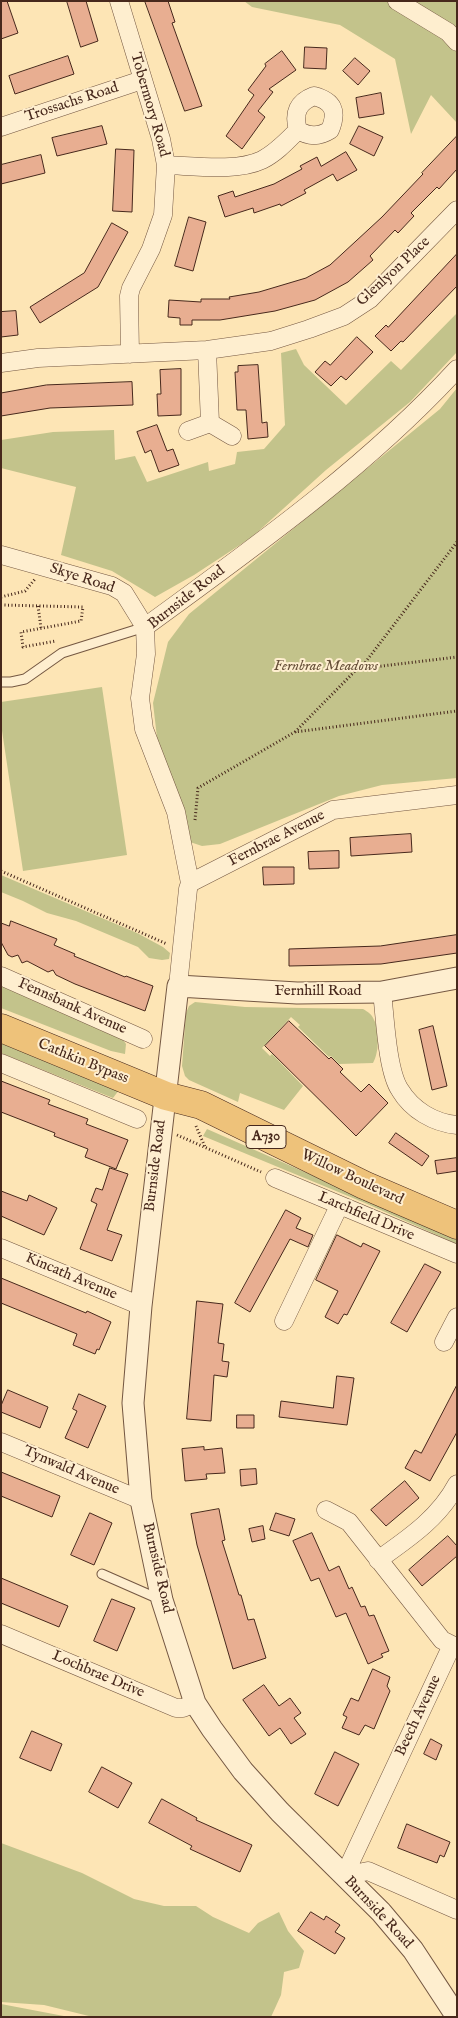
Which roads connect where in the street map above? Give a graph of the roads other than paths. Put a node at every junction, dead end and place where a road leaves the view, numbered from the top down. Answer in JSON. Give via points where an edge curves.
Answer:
{"nodes":[{"id":1,"x":119,"y":1,"type":"edge"},
{"id":2,"x":397,"y":1,"type":"edge"},
{"id":3,"x":457,"y":42,"type":"edge"},
{"id":4,"x":142,"y":80,"type":"junction"},
{"id":5,"x":1,"y":127,"type":"edge"},
{"id":6,"x":298,"y":130,"type":"dead end"},
{"id":7,"x":166,"y":165,"type":"junction"},
{"id":8,"x":457,"y":210,"type":"edge"},
{"id":9,"x":207,"y":350,"type":"junction"},
{"id":10,"x":130,"y":354,"type":"junction"},
{"id":11,"x":1,"y":364,"type":"edge"},
{"id":12,"x":457,"y":369,"type":"edge"},
{"id":13,"x":210,"y":423,"type":"junction"},
{"id":14,"x":188,"y":431,"type":"dead end"},
{"id":15,"x":232,"y":436,"type":"dead end"},
{"id":16,"x":1,"y":556,"type":"edge"},
{"id":17,"x":144,"y":626,"type":"junction"},
{"id":18,"x":1,"y":682,"type":"edge"},
{"id":19,"x":457,"y":795,"type":"edge"},
{"id":20,"x":190,"y":883,"type":"junction"},
{"id":21,"x":1,"y":976,"type":"edge"},
{"id":22,"x":457,"y":978,"type":"edge"},
{"id":23,"x":178,"y":986,"type":"junction"},
{"id":24,"x":382,"y":992,"type":"junction"},
{"id":25,"x":1,"y":1028,"type":"edge"},
{"id":26,"x":143,"y":1039,"type":"dead end"},
{"id":27,"x":1,"y":1063,"type":"edge"},
{"id":28,"x":166,"y":1096,"type":"junction"},
{"id":29,"x":137,"y":1119,"type":"dead end"},
{"id":30,"x":457,"y":1125,"type":"edge"},
{"id":31,"x":275,"y":1178,"type":"road end"},
{"id":32,"x":339,"y":1206,"type":"junction"},
{"id":33,"x":457,"y":1225,"type":"edge"},
{"id":34,"x":1,"y":1248,"type":"edge"},
{"id":35,"x":457,"y":1254,"type":"edge"},
{"id":36,"x":141,"y":1306,"type":"junction"},
{"id":37,"x":457,"y":1317,"type":"edge"},
{"id":38,"x":284,"y":1321,"type":"dead end"},
{"id":39,"x":444,"y":1342,"type":"dead end"},
{"id":40,"x":1,"y":1442,"type":"edge"},
{"id":41,"x":457,"y":1484,"type":"edge"},
{"id":42,"x":141,"y":1500,"type":"junction"},
{"id":43,"x":326,"y":1510,"type":"dead end"},
{"id":44,"x":378,"y":1560,"type":"junction"},
{"id":45,"x":102,"y":1574,"type":"dead end"},
{"id":46,"x":162,"y":1600,"type":"junction"},
{"id":47,"x":1,"y":1634,"type":"edge"},
{"id":48,"x":454,"y":1646,"type":"edge"},
{"id":49,"x":195,"y":1703,"type":"junction"},
{"id":50,"x":344,"y":1876,"type":"junction"},
{"id":51,"x":457,"y":1910,"type":"edge"},
{"id":52,"x":456,"y":2017,"type":"edge"}],
"edges":[{"from":1,"to":4,"type":"street","name":"Tobermory Road"},
{"from":2,"to":3,"type":"street","via":[[448,32]]},
{"from":4,"to":5,"type":"street","name":"Trossachs Road"},
{"from":4,"to":7,"type":"street","name":"Tobermory Road"},
{"from":6,"to":7,"type":"street","via":[[262,160],[245,165]]},
{"from":7,"to":10,"type":"street","name":"Tobermory Road","via":[[163,214],[151,250],[129,296]]},
{"from":8,"to":9,"type":"street","name":"Glenlyon Place","via":[[370,299],[344,316],[271,341]]},
{"from":9,"to":10,"type":"street","name":"Glenlyon Place"},
{"from":9,"to":13,"type":"street"},
{"from":10,"to":11,"type":"street","name":"Glenlyon Place","via":[[38,358]]},
{"from":12,"to":17,"type":"street","name":"Burnside Road","via":[[341,477],[249,550]]},
{"from":13,"to":14,"type":"street"},
{"from":13,"to":15,"type":"street"},
{"from":16,"to":17,"type":"street","name":"Skye Road","via":[[112,586],[124,593]]},
{"from":17,"to":18,"type":"lane","via":[[62,653],[26,679]]},
{"from":17,"to":20,"type":"street","name":"Burnside Road","via":[[146,654],[140,698],[144,729],[176,812]]},
{"from":19,"to":20,"type":"street","name":"Fernbrae Avenue","via":[[333,810]]},
{"from":20,"to":23,"type":"street","name":"Burnside Road"},
{"from":21,"to":26,"type":"street","name":"Fennsbank Avenue"},
{"from":22,"to":24,"type":"street","name":"Fernhill Road"},
{"from":23,"to":24,"type":"street","name":"Fernhill Road","via":[[297,993]]},
{"from":23,"to":28,"type":"street","name":"Burnside Road"},
{"from":24,"to":30,"type":"street","via":[[390,1062],[399,1090],[436,1122]]},
{"from":25,"to":28,"type":"main road","name":"Cathkin Bypass","number":"A730"},
{"from":27,"to":29,"type":"street"},
{"from":28,"to":33,"type":"main road","name":"Willow Boulevard","number":"A730","via":[[201,1105],[364,1185]]},
{"from":28,"to":36,"type":"street","name":"Burnside Road"},
{"from":31,"to":32,"type":"street","name":"Larchfield Drive"},
{"from":32,"to":35,"type":"street","name":"Larchfield Drive"},
{"from":32,"to":38,"type":"street"},
{"from":34,"to":36,"type":"street","name":"Kincath Avenue"},
{"from":36,"to":42,"type":"street","name":"Burnside Road","via":[[133,1403]]},
{"from":37,"to":39,"type":"street"},
{"from":40,"to":42,"type":"street","name":"Tynwald Avenue"},
{"from":41,"to":44,"type":"street","via":[[436,1514],[419,1531]]},
{"from":42,"to":46,"type":"street","name":"Burnside Road"},
{"from":43,"to":44,"type":"street","name":"Beech Avenue","via":[[349,1522]]},
{"from":44,"to":48,"type":"street","name":"Beech Avenue","via":[[442,1640]]},
{"from":45,"to":46,"type":"lane"},
{"from":46,"to":49,"type":"street","name":"Burnside Road"},
{"from":47,"to":49,"type":"street","name":"Lochbrae Drive","via":[[176,1708]]},
{"from":48,"to":50,"type":"street","name":"Beech Avenue"},
{"from":49,"to":50,"type":"street","name":"Burnside Road","via":[[243,1770]]},
{"from":50,"to":51,"type":"street","via":[[368,1870]]},
{"from":50,"to":52,"type":"street","name":"Burnside Road","via":[[381,1912],[413,1950]]}]}
